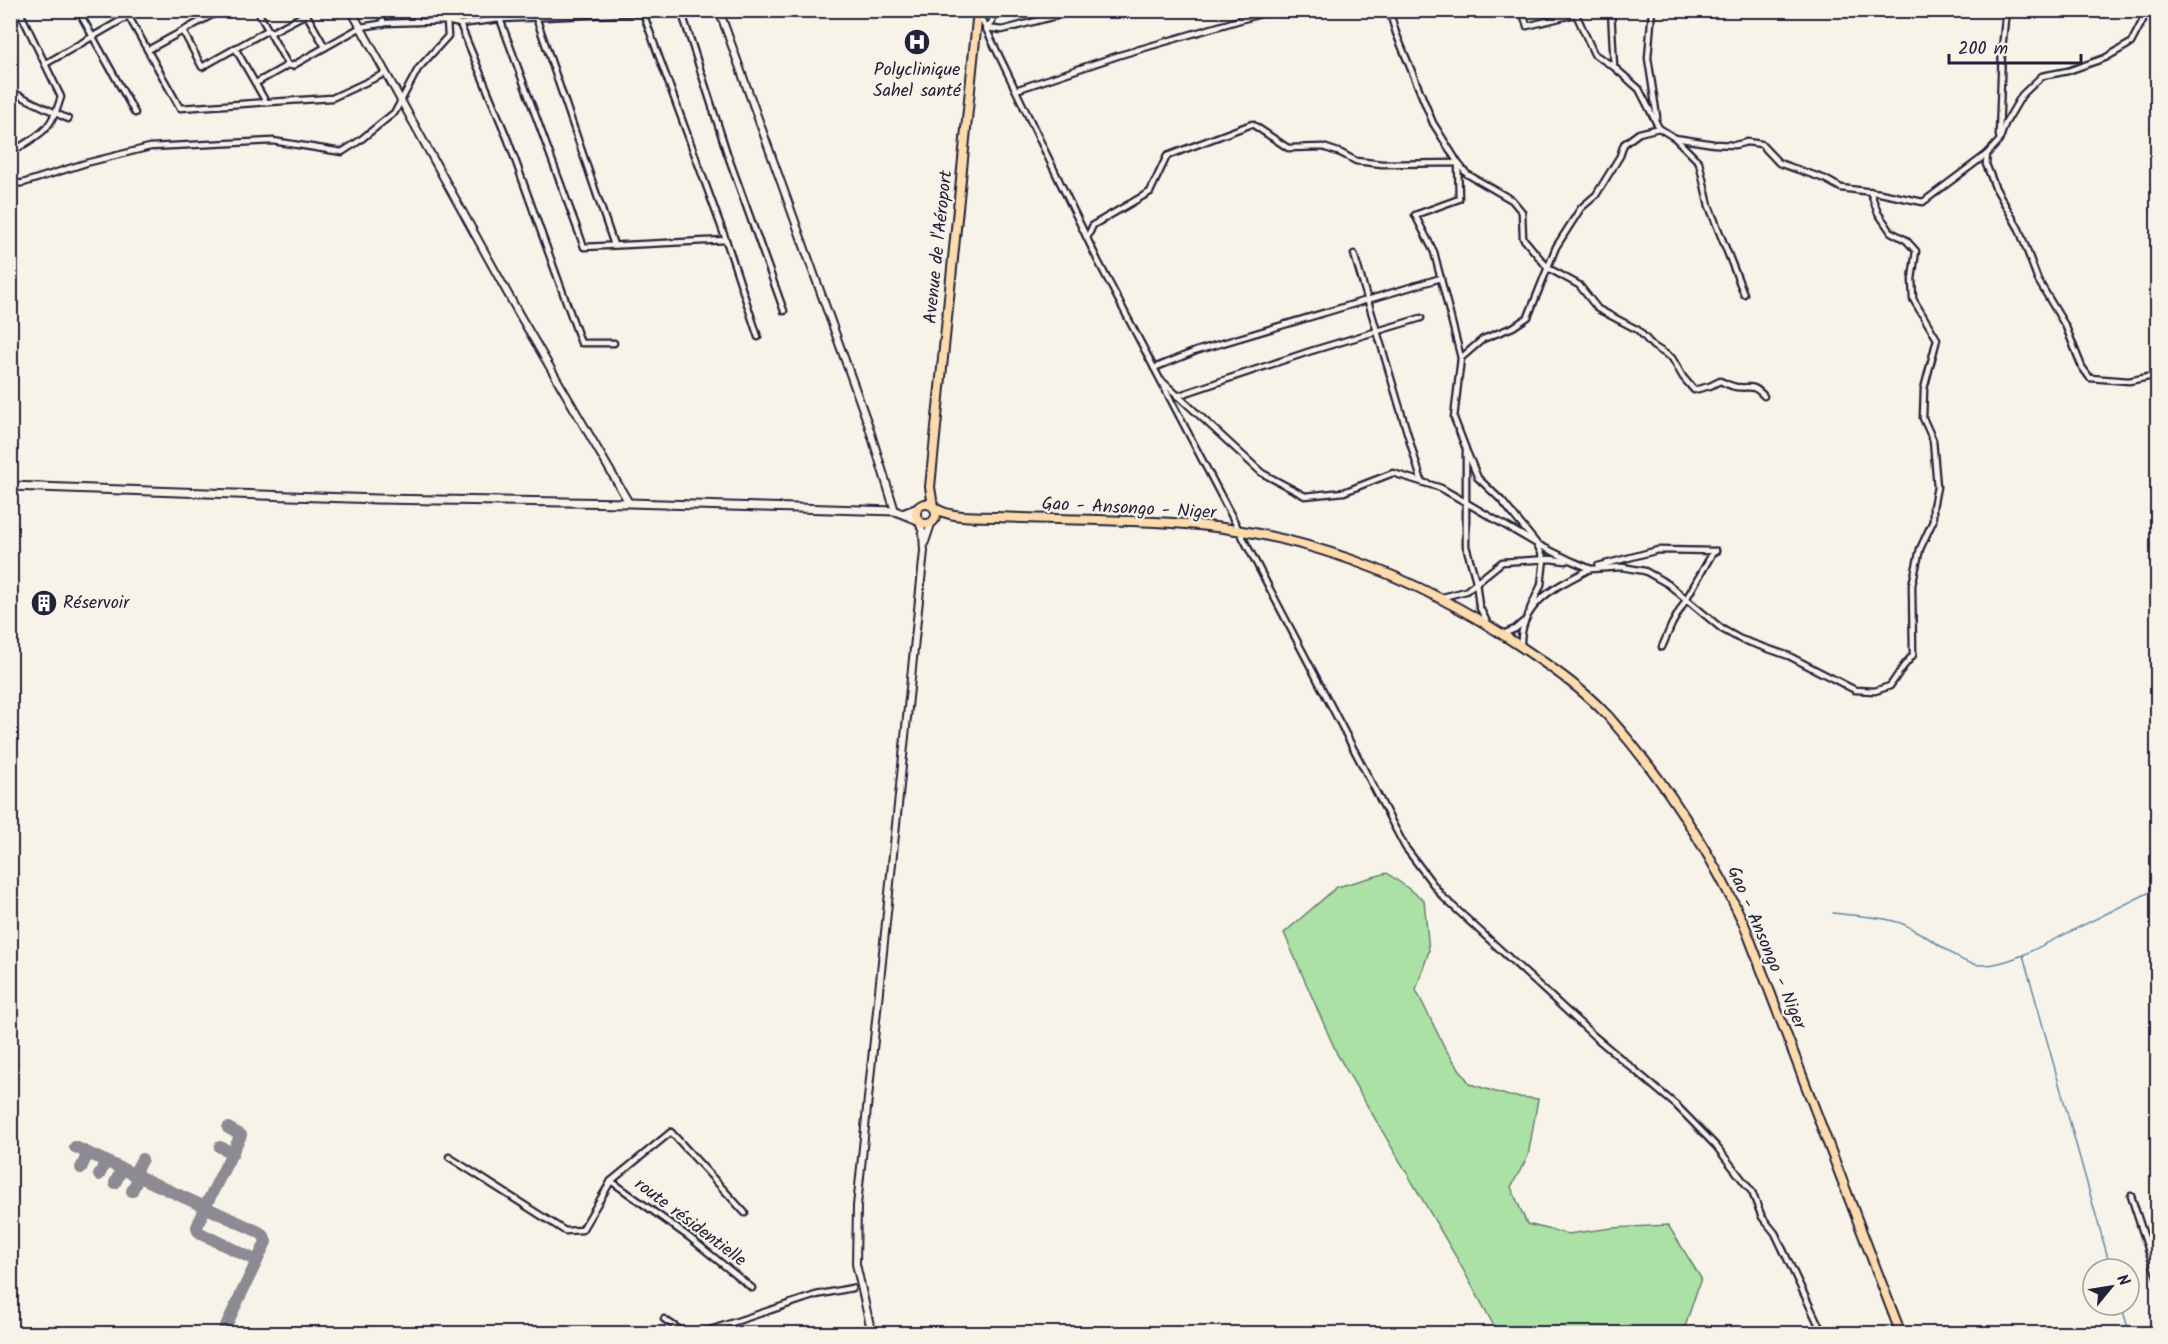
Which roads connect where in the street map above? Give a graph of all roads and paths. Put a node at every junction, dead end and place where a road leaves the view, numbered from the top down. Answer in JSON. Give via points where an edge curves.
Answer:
{"nodes":[{"id":1,"x":19,"y":10,"type":"edge"},
{"id":2,"x":78,"y":10,"type":"edge"},
{"id":3,"x":125,"y":10,"type":"edge"},
{"id":4,"x":140,"y":10,"type":"edge"},
{"id":5,"x":221,"y":10,"type":"edge"},
{"id":6,"x":258,"y":10,"type":"edge"},
{"id":7,"x":351,"y":10,"type":"edge"},
{"id":8,"x":382,"y":10,"type":"edge"},
{"id":9,"x":416,"y":10,"type":"edge"},
{"id":10,"x":450,"y":10,"type":"edge"},
{"id":11,"x":525,"y":10,"type":"edge"},
{"id":12,"x":700,"y":10,"type":"edge"},
{"id":13,"x":719,"y":10,"type":"edge"},
{"id":14,"x":993,"y":10,"type":"edge"},
{"id":15,"x":1079,"y":10,"type":"edge"},
{"id":16,"x":1274,"y":10,"type":"edge"},
{"id":17,"x":1389,"y":10,"type":"edge"},
{"id":18,"x":1522,"y":10,"type":"edge"},
{"id":19,"x":1611,"y":10,"type":"edge"},
{"id":20,"x":1652,"y":10,"type":"edge"},
{"id":21,"x":2006,"y":10,"type":"edge"},
{"id":22,"x":2140,"y":10,"type":"edge"},
{"id":23,"x":681,"y":11,"type":"edge"},
{"id":24,"x":978,"y":11,"type":"edge"},
{"id":25,"x":305,"y":12,"type":"edge"},
{"id":26,"x":592,"y":13,"type":"edge"},
{"id":27,"x":643,"y":13,"type":"junction"},
{"id":28,"x":555,"y":14,"type":"edge"},
{"id":29,"x":129,"y":17,"type":"junction"},
{"id":30,"x":536,"y":17,"type":"junction"},
{"id":31,"x":525,"y":18,"type":"junction"},
{"id":32,"x":500,"y":19,"type":"junction"},
{"id":33,"x":447,"y":21,"type":"junction"},
{"id":34,"x":416,"y":22,"type":"junction"},
{"id":35,"x":383,"y":24,"type":"junction"},
{"id":36,"x":460,"y":24,"type":"junction"},
{"id":37,"x":361,"y":27,"type":"junction"},
{"id":38,"x":986,"y":28,"type":"junction"},
{"id":39,"x":268,"y":30,"type":"junction"},
{"id":40,"x":183,"y":31,"type":"junction"},
{"id":41,"x":92,"y":37,"type":"junction"},
{"id":42,"x":325,"y":47,"type":"junction"},
{"id":43,"x":235,"y":48,"type":"junction"},
{"id":44,"x":148,"y":51,"type":"junction"},
{"id":45,"x":45,"y":64,"type":"junction"},
{"id":46,"x":288,"y":65,"type":"junction"},
{"id":47,"x":1614,"y":67,"type":"junction"},
{"id":48,"x":386,"y":73,"type":"junction"},
{"id":49,"x":256,"y":83,"type":"junction"},
{"id":50,"x":1016,"y":90,"type":"junction"},
{"id":51,"x":10,"y":91,"type":"edge"},
{"id":52,"x":401,"y":100,"type":"junction"},
{"id":53,"x":266,"y":102,"type":"junction"},
{"id":54,"x":135,"y":112,"type":"dead end"},
{"id":55,"x":56,"y":113,"type":"junction"},
{"id":56,"x":68,"y":119,"type":"dead end"},
{"id":57,"x":1659,"y":125,"type":"junction"},
{"id":58,"x":1675,"y":138,"type":"junction"},
{"id":59,"x":1999,"y":141,"type":"junction"},
{"id":60,"x":13,"y":151,"type":"dead end"},
{"id":61,"x":1987,"y":154,"type":"junction"},
{"id":62,"x":1458,"y":163,"type":"junction"},
{"id":63,"x":10,"y":184,"type":"edge"},
{"id":64,"x":1870,"y":191,"type":"junction"},
{"id":65,"x":1087,"y":238,"type":"junction"},
{"id":66,"x":726,"y":240,"type":"junction"},
{"id":67,"x":614,"y":245,"type":"junction"},
{"id":68,"x":1354,"y":254,"type":"dead end"},
{"id":69,"x":1548,"y":268,"type":"junction"},
{"id":70,"x":1441,"y":278,"type":"junction"},
{"id":71,"x":1744,"y":294,"type":"dead end"},
{"id":72,"x":1368,"y":300,"type":"junction"},
{"id":73,"x":784,"y":311,"type":"dead end"},
{"id":74,"x":1421,"y":318,"type":"dead end"},
{"id":75,"x":1377,"y":332,"type":"junction"},
{"id":76,"x":758,"y":337,"type":"dead end"},
{"id":77,"x":614,"y":343,"type":"dead end"},
{"id":78,"x":1461,"y":358,"type":"junction"},
{"id":79,"x":1154,"y":368,"type":"junction"},
{"id":80,"x":1158,"y":376,"type":"junction"},
{"id":81,"x":2153,"y":376,"type":"dead end"},
{"id":82,"x":1178,"y":396,"type":"junction"},
{"id":83,"x":1764,"y":396,"type":"dead end"},
{"id":84,"x":1466,"y":449,"type":"junction"},
{"id":85,"x":1421,"y":479,"type":"dead end"},
{"id":86,"x":10,"y":486,"type":"edge"},
{"id":87,"x":930,"y":487,"type":"junction"},
{"id":88,"x":1465,"y":502,"type":"junction"},
{"id":89,"x":629,"y":503,"type":"junction"},
{"id":90,"x":920,"y":506,"type":"junction"},
{"id":91,"x":934,"y":507,"type":"junction"},
{"id":92,"x":897,"y":512,"type":"junction"},
{"id":93,"x":955,"y":515,"type":"junction"},
{"id":94,"x":918,"y":521,"type":"junction"},
{"id":95,"x":933,"y":522,"type":"junction"},
{"id":96,"x":1237,"y":530,"type":"junction"},
{"id":97,"x":1537,"y":544,"type":"junction"},
{"id":98,"x":924,"y":545,"type":"junction"},
{"id":99,"x":1544,"y":559,"type":"junction"},
{"id":100,"x":1572,"y":561,"type":"junction"},
{"id":101,"x":1591,"y":569,"type":"junction"},
{"id":102,"x":1476,"y":581,"type":"junction"},
{"id":103,"x":1439,"y":598,"type":"junction"},
{"id":104,"x":1688,"y":600,"type":"junction"},
{"id":105,"x":1525,"y":620,"type":"junction"},
{"id":106,"x":1490,"y":626,"type":"junction"},
{"id":107,"x":1503,"y":634,"type":"junction"},
{"id":108,"x":1521,"y":646,"type":"junction"},
{"id":109,"x":1662,"y":647,"type":"dead end"},
{"id":110,"x":448,"y":1156,"type":"dead end"},
{"id":111,"x":611,"y":1181,"type":"junction"},
{"id":112,"x":2131,"y":1196,"type":"dead end"},
{"id":113,"x":745,"y":1213,"type":"dead end"},
{"id":114,"x":2157,"y":1279,"type":"edge"},
{"id":115,"x":752,"y":1288,"type":"dead end"},
{"id":116,"x":852,"y":1288,"type":"dead end"},
{"id":117,"x":664,"y":1319,"type":"dead end"},
{"id":118,"x":686,"y":1334,"type":"edge"},
{"id":119,"x":698,"y":1334,"type":"edge"},
{"id":120,"x":872,"y":1334,"type":"edge"},
{"id":121,"x":1823,"y":1334,"type":"edge"},
{"id":122,"x":1901,"y":1334,"type":"edge"}],
"edges":[{"from":1,"to":45,"type":"street"},
{"from":2,"to":41,"type":"street"},
{"from":3,"to":29,"type":"street"},
{"from":4,"to":29,"type":"street"},
{"from":5,"to":40,"type":"street"},
{"from":6,"to":39,"type":"street"},
{"from":7,"to":37,"type":"street"},
{"from":8,"to":35,"type":"street"},
{"from":9,"to":34,"type":"street"},
{"from":10,"to":33,"type":"street"},
{"from":11,"to":31,"type":"street"},
{"from":12,"to":23,"type":"street"},
{"from":13,"to":92,"type":"street"},
{"from":14,"to":38,"type":"street","via":[[992,22]]},
{"from":15,"to":38,"type":"street","via":[[1002,30]]},
{"from":16,"to":50,"type":"street"},
{"from":17,"to":62,"type":"street","via":[[1433,123]]},
{"from":18,"to":47,"type":"street","via":[[1527,26],[1576,14],[1594,54]]},
{"from":19,"to":47,"type":"street"},
{"from":20,"to":57,"type":"street","via":[[1648,58]]},
{"from":21,"to":59,"type":"street"},
{"from":22,"to":59,"type":"street","via":[[2143,20],[2131,43],[2068,71],[2042,76],[2022,95]]},
{"from":23,"to":27,"type":"street"},
{"from":23,"to":73,"type":"street"},
{"from":24,"to":38,"type":"street"},
{"from":24,"to":87,"type":"main road","name":"Avenue de l'Aéroport"},
{"from":25,"to":39,"type":"street","via":[[272,32]]},
{"from":25,"to":42,"type":"street"},
{"from":26,"to":27,"type":"street"},
{"from":26,"to":28,"type":"street"},
{"from":27,"to":66,"type":"street"},
{"from":28,"to":30,"type":"street"},
{"from":29,"to":41,"type":"street"},
{"from":29,"to":44,"type":"street"},
{"from":30,"to":31,"type":"street"},
{"from":30,"to":67,"type":"street"},
{"from":31,"to":32,"type":"street"},
{"from":32,"to":36,"type":"street"},
{"from":32,"to":67,"type":"street","via":[[584,248]]},
{"from":33,"to":34,"type":"street"},
{"from":33,"to":36,"type":"street"},
{"from":33,"to":52,"type":"street","via":[[448,36],[418,69]]},
{"from":34,"to":35,"type":"street"},
{"from":35,"to":37,"type":"street"},
{"from":36,"to":77,"type":"street","via":[[508,141],[581,343]]},
{"from":37,"to":42,"type":"street"},
{"from":37,"to":48,"type":"street"},
{"from":38,"to":50,"type":"street"},
{"from":39,"to":43,"type":"street"},
{"from":39,"to":46,"type":"street"},
{"from":40,"to":43,"type":"street","via":[[202,67]]},
{"from":40,"to":44,"type":"street"},
{"from":41,"to":45,"type":"street"},
{"from":41,"to":54,"type":"street"},
{"from":42,"to":46,"type":"street"},
{"from":43,"to":49,"type":"street"},
{"from":44,"to":53,"type":"street","via":[[180,108]]},
{"from":45,"to":55,"type":"street","via":[[61,97]]},
{"from":46,"to":49,"type":"street"},
{"from":47,"to":57,"type":"street","via":[[1639,89]]},
{"from":48,"to":52,"type":"street"},
{"from":48,"to":53,"type":"street","via":[[332,98]]},
{"from":49,"to":53,"type":"street"},
{"from":50,"to":65,"type":"street"},
{"from":51,"to":55,"type":"street"},
{"from":52,"to":63,"type":"street","via":[[395,112],[342,152],[273,141],[150,147]]},
{"from":52,"to":89,"type":"street"},
{"from":55,"to":56,"type":"street"},
{"from":55,"to":60,"type":"street","via":[[45,132]]},
{"from":57,"to":58,"type":"street"},
{"from":57,"to":69,"type":"street","via":[[1624,144],[1596,195],[1581,208],[1556,247]]},
{"from":58,"to":64,"type":"street","via":[[1714,144],[1761,144],[1779,163],[1841,188]]},
{"from":58,"to":71,"type":"street","via":[[1699,162],[1709,206]]},
{"from":59,"to":61,"type":"street"},
{"from":61,"to":64,"type":"street","via":[[1923,202]]},
{"from":61,"to":81,"type":"street","via":[[1986,164],[1995,187],[2019,229],[2038,280],[2066,327],[2085,372],[2090,378],[2129,381]]},
{"from":62,"to":65,"type":"street","via":[[1382,164],[1356,161],[1323,147],[1288,148],[1252,123],[1167,156],[1150,192],[1093,225]]},
{"from":62,"to":69,"type":"street","via":[[1467,174],[1512,200],[1522,212],[1523,238]]},
{"from":62,"to":70,"type":"street","via":[[1459,199],[1415,214],[1434,252]]},
{"from":64,"to":104,"type":"street","via":[[1891,232],[1916,251],[1913,299],[1937,339],[1924,389],[1923,418],[1933,440],[1937,487],[1933,521],[1920,549],[1912,585],[1913,655],[1890,686],[1875,691],[1855,690],[1789,656],[1740,639]]},
{"from":65,"to":79,"type":"street"},
{"from":66,"to":67,"type":"street"},
{"from":66,"to":76,"type":"street"},
{"from":68,"to":72,"type":"street"},
{"from":69,"to":78,"type":"street","via":[[1528,317],[1483,339]]},
{"from":69,"to":83,"type":"street","via":[[1579,285],[1598,309],[1638,330],[1672,358],[1694,390],[1720,381],[1757,388]]},
{"from":70,"to":72,"type":"street"},
{"from":70,"to":78,"type":"street"},
{"from":72,"to":75,"type":"street"},
{"from":72,"to":79,"type":"street","via":[[1196,351]]},
{"from":74,"to":75,"type":"street"},
{"from":75,"to":82,"type":"street"},
{"from":75,"to":85,"type":"street"},
{"from":78,"to":84,"type":"street","via":[[1454,418]]},
{"from":79,"to":80,"type":"street"},
{"from":80,"to":82,"type":"street"},
{"from":80,"to":96,"type":"street"},
{"from":82,"to":88,"type":"street","via":[[1262,473],[1305,496],[1344,492],[1393,473],[1441,488]]},
{"from":84,"to":88,"type":"street"},
{"from":84,"to":97,"type":"street","via":[[1478,478]]},
{"from":86,"to":89,"type":"main road"},
{"from":87,"to":90,"type":"main road"},
{"from":87,"to":91,"type":"main road"},
{"from":88,"to":97,"type":"street"},
{"from":88,"to":102,"type":"street","via":[[1466,546]]},
{"from":89,"to":92,"type":"main road"},
{"from":90,"to":91,"type":"main road"},
{"from":90,"to":92,"type":"main road","via":[[911,512]]},
{"from":90,"to":94,"type":"main road"},
{"from":91,"to":93,"type":"main road"},
{"from":91,"to":95,"type":"main road","via":[[937,514]]},
{"from":92,"to":94,"type":"main road"},
{"from":93,"to":95,"type":"main road"},
{"from":93,"to":96,"type":"main road","name":"Gao - Ansongo - Niger","via":[[1174,523]]},
{"from":94,"to":95,"type":"main road","via":[[925,525]]},
{"from":94,"to":98,"type":"street"},
{"from":95,"to":98,"type":"street"},
{"from":96,"to":103,"type":"main road","name":"Gao - Ansongo - Niger","via":[[1343,556]]},
{"from":96,"to":121,"type":"street","via":[[1405,847],[1442,896],[1594,1036],[1676,1105],[1716,1146],[1752,1192]]},
{"from":97,"to":99,"type":"street"},
{"from":97,"to":100,"type":"street"},
{"from":98,"to":120,"type":"street","via":[[857,1206],[855,1264]]},
{"from":99,"to":100,"type":"street"},
{"from":99,"to":102,"type":"street","via":[[1502,562]]},
{"from":99,"to":105,"type":"street","via":[[1541,585]]},
{"from":100,"to":101,"type":"street"},
{"from":101,"to":104,"type":"street","via":[[1622,567],[1645,571]]},
{"from":101,"to":104,"type":"street","via":[[1658,550],[1716,551]]},
{"from":101,"to":105,"type":"street","via":[[1545,594]]},
{"from":102,"to":103,"type":"street","via":[[1466,591]]},
{"from":102,"to":106,"type":"street","via":[[1479,606]]},
{"from":103,"to":106,"type":"main road","name":"Gao - Ansongo - Niger"},
{"from":104,"to":109,"type":"street"},
{"from":105,"to":107,"type":"street"},
{"from":105,"to":108,"type":"street"},
{"from":106,"to":107,"type":"main road","name":"Gao - Ansongo - Niger"},
{"from":107,"to":108,"type":"main road","name":"Gao - Ansongo - Niger"},
{"from":108,"to":122,"type":"main road","name":"Gao - Ansongo - Niger","via":[[1562,674],[1607,716],[1673,799],[1723,879],[1744,924]]},
{"from":110,"to":111,"type":"street","name":"route résidentielle","via":[[565,1231],[582,1230]]},
{"from":111,"to":113,"type":"street","name":"route résidentielle","via":[[671,1132]]},
{"from":111,"to":115,"type":"street","name":"route résidentielle"},
{"from":112,"to":114,"type":"street"},
{"from":116,"to":119,"type":"street","via":[[816,1295]]},
{"from":117,"to":118,"type":"street"}]}
